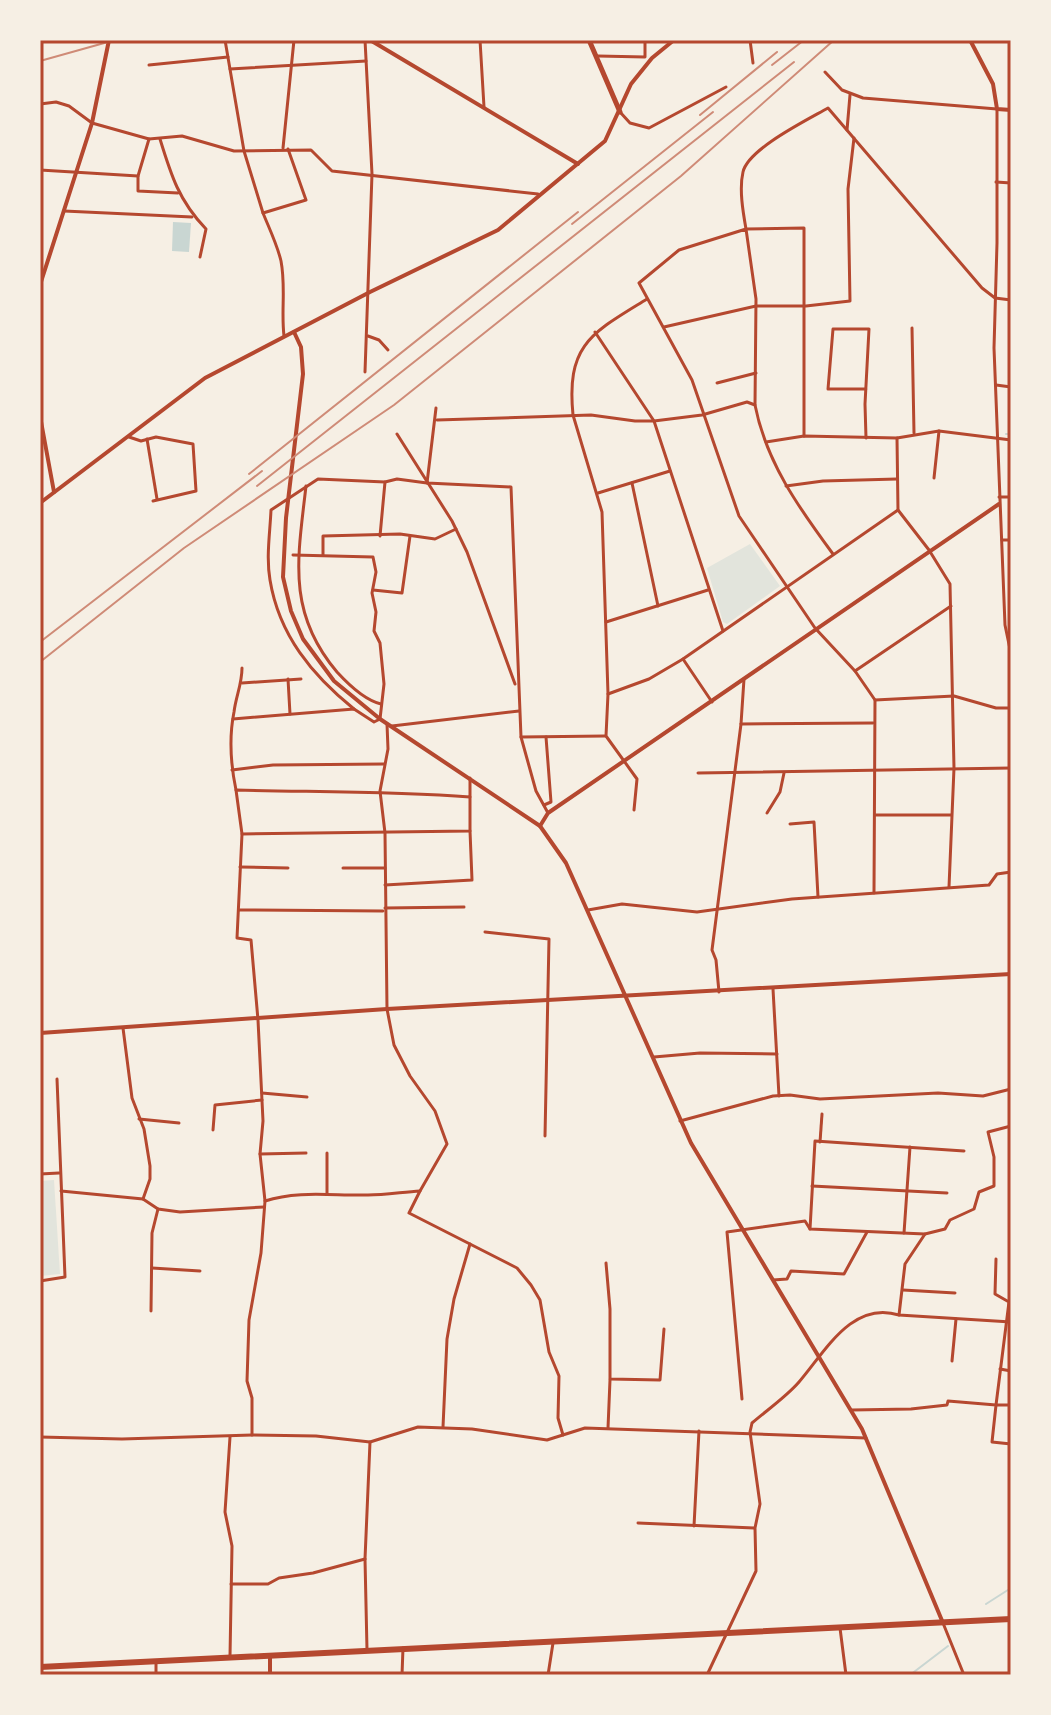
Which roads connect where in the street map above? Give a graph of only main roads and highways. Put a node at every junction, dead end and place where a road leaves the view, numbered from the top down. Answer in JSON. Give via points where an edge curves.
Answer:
{"nodes":[{"id":1,"x":589,"y":40,"type":"edge"},
{"id":2,"x":620,"y":112,"type":"road end"},
{"id":3,"x":1011,"y":1619,"type":"edge"},
{"id":4,"x":40,"y":1667,"type":"edge"}],
"edges":[{"from":1,"to":2,"type":"main road"},
{"from":3,"to":4,"type":"highway"}]}
